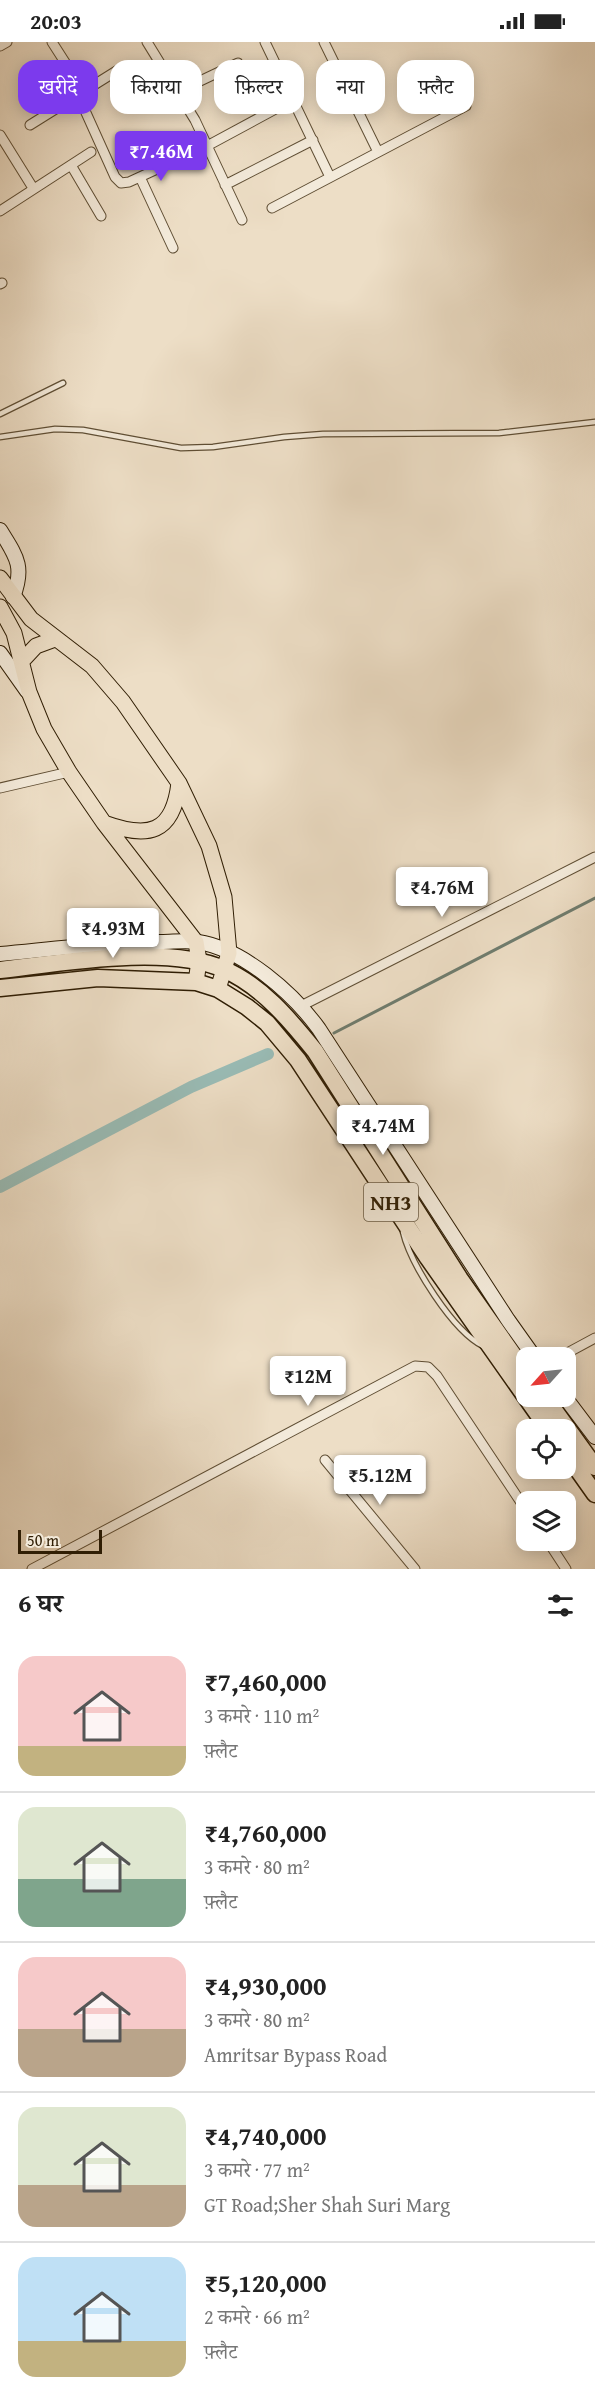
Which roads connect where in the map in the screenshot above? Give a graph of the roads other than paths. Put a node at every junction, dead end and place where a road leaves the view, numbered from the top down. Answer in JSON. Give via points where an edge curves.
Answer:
{"nodes":[{"id":1,"x":8,"y":42,"type":"edge"},
{"id":2,"x":52,"y":42,"type":"edge"},
{"id":3,"x":147,"y":42,"type":"edge"},
{"id":4,"x":265,"y":42,"type":"edge"},
{"id":5,"x":324,"y":42,"type":"edge"},
{"id":6,"x":0,"y":46,"type":"edge"},
{"id":7,"x":62,"y":60,"type":"edge"},
{"id":8,"x":159,"y":60,"type":"edge"},
{"id":9,"x":274,"y":60,"type":"edge"},
{"id":10,"x":46,"y":114,"type":"edge"},
{"id":11,"x":90,"y":114,"type":"edge"},
{"id":12,"x":191,"y":114,"type":"edge"},
{"id":13,"x":266,"y":114,"type":"edge"},
{"id":14,"x":301,"y":114,"type":"edge"},
{"id":15,"x":451,"y":114,"type":"edge"},
{"id":16,"x":30,"y":124,"type":"dead end"},
{"id":17,"x":0,"y":135,"type":"edge"},
{"id":18,"x":313,"y":140,"type":"junction"},
{"id":19,"x":207,"y":146,"type":"junction"},
{"id":20,"x":91,"y":152,"type":"dead end"},
{"id":21,"x":378,"y":152,"type":"junction"},
{"id":22,"x":71,"y":165,"type":"junction"},
{"id":23,"x":140,"y":177,"type":"junction"},
{"id":24,"x":330,"y":177,"type":"junction"},
{"id":25,"x":225,"y":185,"type":"junction"},
{"id":26,"x":33,"y":188,"type":"junction"},
{"id":27,"x":272,"y":208,"type":"dead end"},
{"id":28,"x":0,"y":211,"type":"edge"},
{"id":29,"x":101,"y":216,"type":"dead end"},
{"id":30,"x":242,"y":220,"type":"dead end"},
{"id":31,"x":173,"y":248,"type":"dead end"},
{"id":32,"x":63,"y":383,"type":"dead end"},
{"id":33,"x":0,"y":414,"type":"edge"},
{"id":34,"x":595,"y":422,"type":"edge"},
{"id":35,"x":0,"y":437,"type":"edge"},
{"id":36,"x":0,"y":530,"type":"edge"},
{"id":37,"x":0,"y":578,"type":"edge"},
{"id":38,"x":13,"y":597,"type":"junction"},
{"id":39,"x":0,"y":607,"type":"edge"},
{"id":40,"x":55,"y":639,"type":"junction"},
{"id":41,"x":0,"y":652,"type":"edge"},
{"id":42,"x":22,"y":661,"type":"junction"},
{"id":43,"x":28,"y":692,"type":"junction"},
{"id":44,"x":69,"y":772,"type":"junction"},
{"id":45,"x":179,"y":783,"type":"junction"},
{"id":46,"x":0,"y":788,"type":"edge"},
{"id":47,"x":104,"y":823,"type":"junction"},
{"id":48,"x":595,"y":857,"type":"edge"},
{"id":49,"x":196,"y":942,"type":"junction"},
{"id":50,"x":0,"y":954,"type":"edge"},
{"id":51,"x":199,"y":961,"type":"junction"},
{"id":52,"x":227,"y":961,"type":"junction"},
{"id":53,"x":0,"y":970,"type":"edge"},
{"id":54,"x":196,"y":981,"type":"junction"},
{"id":55,"x":0,"y":988,"type":"edge"},
{"id":56,"x":218,"y":989,"type":"junction"},
{"id":57,"x":302,"y":1006,"type":"junction"},
{"id":58,"x":595,"y":1338,"type":"edge"},
{"id":59,"x":527,"y":1347,"type":"edge"},
{"id":60,"x":576,"y":1348,"type":"edge"},
{"id":61,"x":516,"y":1359,"type":"edge"},
{"id":62,"x":552,"y":1407,"type":"edge"},
{"id":63,"x":572,"y":1407,"type":"edge"},
{"id":64,"x":541,"y":1419,"type":"edge"},
{"id":65,"x":595,"y":1437,"type":"edge"},
{"id":66,"x":325,"y":1460,"type":"dead end"},
{"id":67,"x":576,"y":1467,"type":"edge"},
{"id":68,"x":595,"y":1467,"type":"edge"},
{"id":69,"x":595,"y":1494,"type":"edge"},
{"id":70,"x":516,"y":1495,"type":"edge"},
{"id":71,"x":554,"y":1551,"type":"edge"},
{"id":72,"x":32,"y":1569,"type":"edge"},
{"id":73,"x":415,"y":1569,"type":"edge"},
{"id":74,"x":566,"y":1569,"type":"edge"}],
"edges":[{"from":1,"to":6,"type":"street"},
{"from":2,"to":7,"type":"street"},
{"from":3,"to":8,"type":"street"},
{"from":4,"to":9,"type":"street"},
{"from":5,"to":21,"type":"street"},
{"from":10,"to":16,"type":"street"},
{"from":11,"to":23,"type":"street","via":[[116,177],[122,183]]},
{"from":12,"to":19,"type":"street"},
{"from":13,"to":19,"type":"street"},
{"from":14,"to":18,"type":"street"},
{"from":15,"to":21,"type":"street"},
{"from":17,"to":26,"type":"street"},
{"from":18,"to":24,"type":"street"},
{"from":18,"to":25,"type":"street"},
{"from":19,"to":23,"type":"street"},
{"from":19,"to":25,"type":"street"},
{"from":20,"to":22,"type":"street"},
{"from":21,"to":24,"type":"street"},
{"from":22,"to":26,"type":"street"},
{"from":22,"to":29,"type":"street"},
{"from":23,"to":31,"type":"street"},
{"from":24,"to":27,"type":"street"},
{"from":25,"to":30,"type":"street"},
{"from":26,"to":28,"type":"street"},
{"from":32,"to":33,"type":"lane"},
{"from":34,"to":35,"type":"lane","via":[[499,433],[313,435],[202,448],[74,430]]},
{"from":36,"to":38,"type":"street","via":[[18,565],[20,580]]},
{"from":37,"to":38,"type":"main road"},
{"from":38,"to":40,"type":"main road"},
{"from":39,"to":42,"type":"main road","via":[[14,633]]},
{"from":40,"to":42,"type":"main road","via":[[36,646]]},
{"from":40,"to":45,"type":"main road","via":[[92,666],[108,684]]},
{"from":41,"to":43,"type":"street"},
{"from":42,"to":43,"type":"main road"},
{"from":43,"to":44,"type":"main road"},
{"from":44,"to":46,"type":"street"},
{"from":44,"to":47,"type":"main road"},
{"from":45,"to":47,"type":"main road","via":[[174,809],[160,827],[137,832]]},
{"from":45,"to":52,"type":"main road","via":[[208,846],[221,887],[228,923]]},
{"from":47,"to":49,"type":"main road"},
{"from":48,"to":57,"type":"street"},
{"from":49,"to":50,"type":"street","via":[[123,942]]},
{"from":49,"to":51,"type":"main road"},
{"from":49,"to":52,"type":"street"},
{"from":51,"to":52,"type":"highway","number":"NH3"},
{"from":51,"to":53,"type":"highway","number":"NH3","via":[[98,959]]},
{"from":51,"to":54,"type":"main road"},
{"from":52,"to":56,"type":"main road"},
{"from":52,"to":57,"type":"street","via":[[262,973]]},
{"from":52,"to":61,"type":"highway","number":"NH3","via":[[293,1024],[315,1051],[460,1279]]},
{"from":54,"to":55,"type":"highway","number":"NH3","via":[[98,978]]},
{"from":54,"to":56,"type":"highway","number":"NH3"},
{"from":56,"to":64,"type":"highway","number":"NH3","via":[[247,1007],[281,1038]]},
{"from":57,"to":59,"type":"street"},
{"from":58,"to":60,"type":"street"},
{"from":62,"to":68,"type":"highway"},
{"from":63,"to":65,"type":"street"},
{"from":66,"to":73,"type":"street"},
{"from":67,"to":69,"type":"highway"},
{"from":70,"to":72,"type":"street","via":[[437,1376],[428,1367],[415,1366]]},
{"from":71,"to":74,"type":"street"}]}
